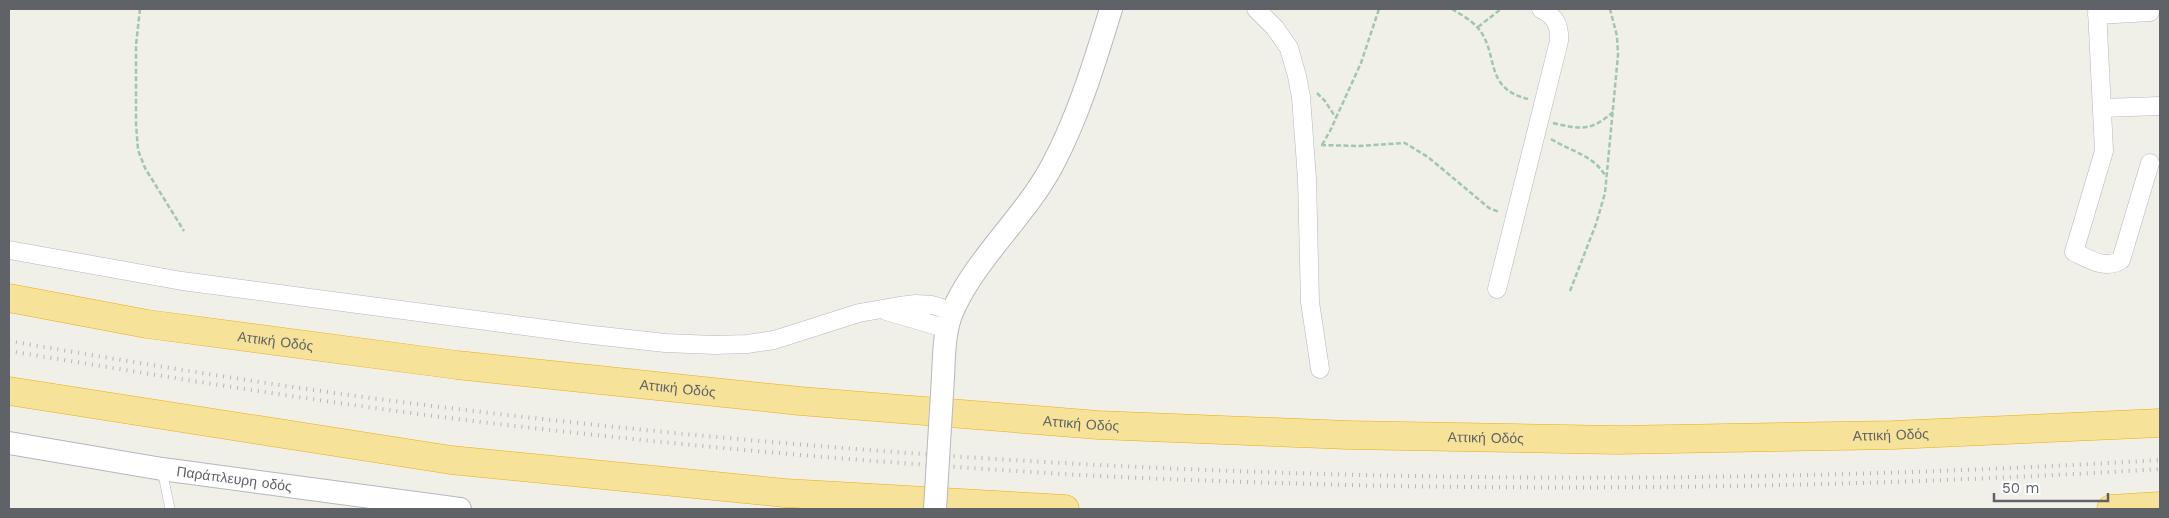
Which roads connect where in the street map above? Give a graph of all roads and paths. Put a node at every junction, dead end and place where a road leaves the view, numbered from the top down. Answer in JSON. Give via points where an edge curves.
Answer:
{"nodes":[{"id":1,"x":140,"y":9,"type":"edge"},
{"id":2,"x":1111,"y":9,"type":"edge"},
{"id":3,"x":1256,"y":9,"type":"edge"},
{"id":4,"x":1379,"y":9,"type":"edge"},
{"id":5,"x":1452,"y":9,"type":"edge"},
{"id":6,"x":1501,"y":9,"type":"edge"},
{"id":7,"x":1541,"y":9,"type":"edge"},
{"id":8,"x":1610,"y":9,"type":"edge"},
{"id":9,"x":2097,"y":12,"type":"edge"},
{"id":10,"x":2150,"y":12,"type":"dead end"},
{"id":11,"x":1478,"y":27,"type":"junction"},
{"id":12,"x":2160,"y":106,"type":"edge"},
{"id":13,"x":2102,"y":108,"type":"junction"},
{"id":14,"x":1614,"y":111,"type":"junction"},
{"id":15,"x":1541,"y":117,"type":"junction"},
{"id":16,"x":1313,"y":144,"type":"junction"},
{"id":17,"x":2150,"y":163,"type":"dead end"},
{"id":18,"x":1607,"y":179,"type":"junction"},
{"id":19,"x":1514,"y":218,"type":"junction"},
{"id":20,"x":184,"y":232,"type":"dead end"},
{"id":21,"x":9,"y":250,"type":"edge"},
{"id":22,"x":1497,"y":288,"type":"dead end"},
{"id":23,"x":1570,"y":292,"type":"dead end"},
{"id":24,"x":9,"y":298,"type":"edge"},
{"id":25,"x":950,"y":320,"type":"junction"},
{"id":26,"x":1320,"y":369,"type":"dead end"},
{"id":27,"x":9,"y":391,"type":"edge"},
{"id":28,"x":2160,"y":423,"type":"edge"},
{"id":29,"x":9,"y":443,"type":"edge"},
{"id":30,"x":162,"y":469,"type":"junction"},
{"id":31,"x":2160,"y":506,"type":"edge"},
{"id":32,"x":170,"y":509,"type":"edge"},
{"id":33,"x":460,"y":509,"type":"edge"},
{"id":34,"x":935,"y":509,"type":"edge"},
{"id":35,"x":1065,"y":509,"type":"edge"},
{"id":36,"x":2112,"y":509,"type":"edge"}],
"edges":[{"from":1,"to":20,"type":"path","via":[[136,45],[138,150],[145,168]]},
{"from":2,"to":25,"type":"street","via":[[1083,95],[1054,162],[1042,183],[974,273]]},
{"from":3,"to":16,"type":"street","via":[[1275,28],[1291,54]]},
{"from":4,"to":16,"type":"path","via":[[1361,63],[1330,131]]},
{"from":5,"to":11,"type":"path"},
{"from":6,"to":11,"type":"path"},
{"from":7,"to":15,"type":"street","via":[[1554,18],[1560,28]]},
{"from":8,"to":14,"type":"path","via":[[1618,55]]},
{"from":9,"to":10,"type":"street"},
{"from":9,"to":13,"type":"street"},
{"from":11,"to":15,"type":"path","via":[[1497,78]]},
{"from":12,"to":13,"type":"street"},
{"from":13,"to":17,"type":"street","via":[[2104,151],[2074,252],[2100,264],[2114,265],[2121,260]]},
{"from":14,"to":15,"type":"path","via":[[1593,127],[1574,128]]},
{"from":14,"to":18,"type":"path"},
{"from":15,"to":18,"type":"path","via":[[1564,147],[1593,160]]},
{"from":15,"to":19,"type":"street"},
{"from":16,"to":19,"type":"path","via":[[1405,143],[1428,156],[1489,208]]},
{"from":16,"to":26,"type":"street","via":[[1310,302]]},
{"from":18,"to":23,"type":"path","via":[[1596,224]]},
{"from":19,"to":22,"type":"street"},
{"from":21,"to":25,"type":"street","via":[[182,281],[665,342],[748,344],[774,340],[860,313],[884,310]]},
{"from":24,"to":28,"type":"highway","name":"Αττική Οδός","via":[[147,324],[457,365],[800,401],[1098,425],[1348,435],[1666,440],[1893,436]]},
{"from":25,"to":34,"type":"street","bridge":true,"via":[[944,350]]},
{"from":27,"to":35,"type":"highway","via":[[451,460],[785,493]]},
{"from":29,"to":30,"type":"street","name":"Παράπλευρη οδός"},
{"from":30,"to":32,"type":"lane"},
{"from":30,"to":33,"type":"street","name":"Παράπλευρη οδός"},
{"from":31,"to":36,"type":"highway"}]}
